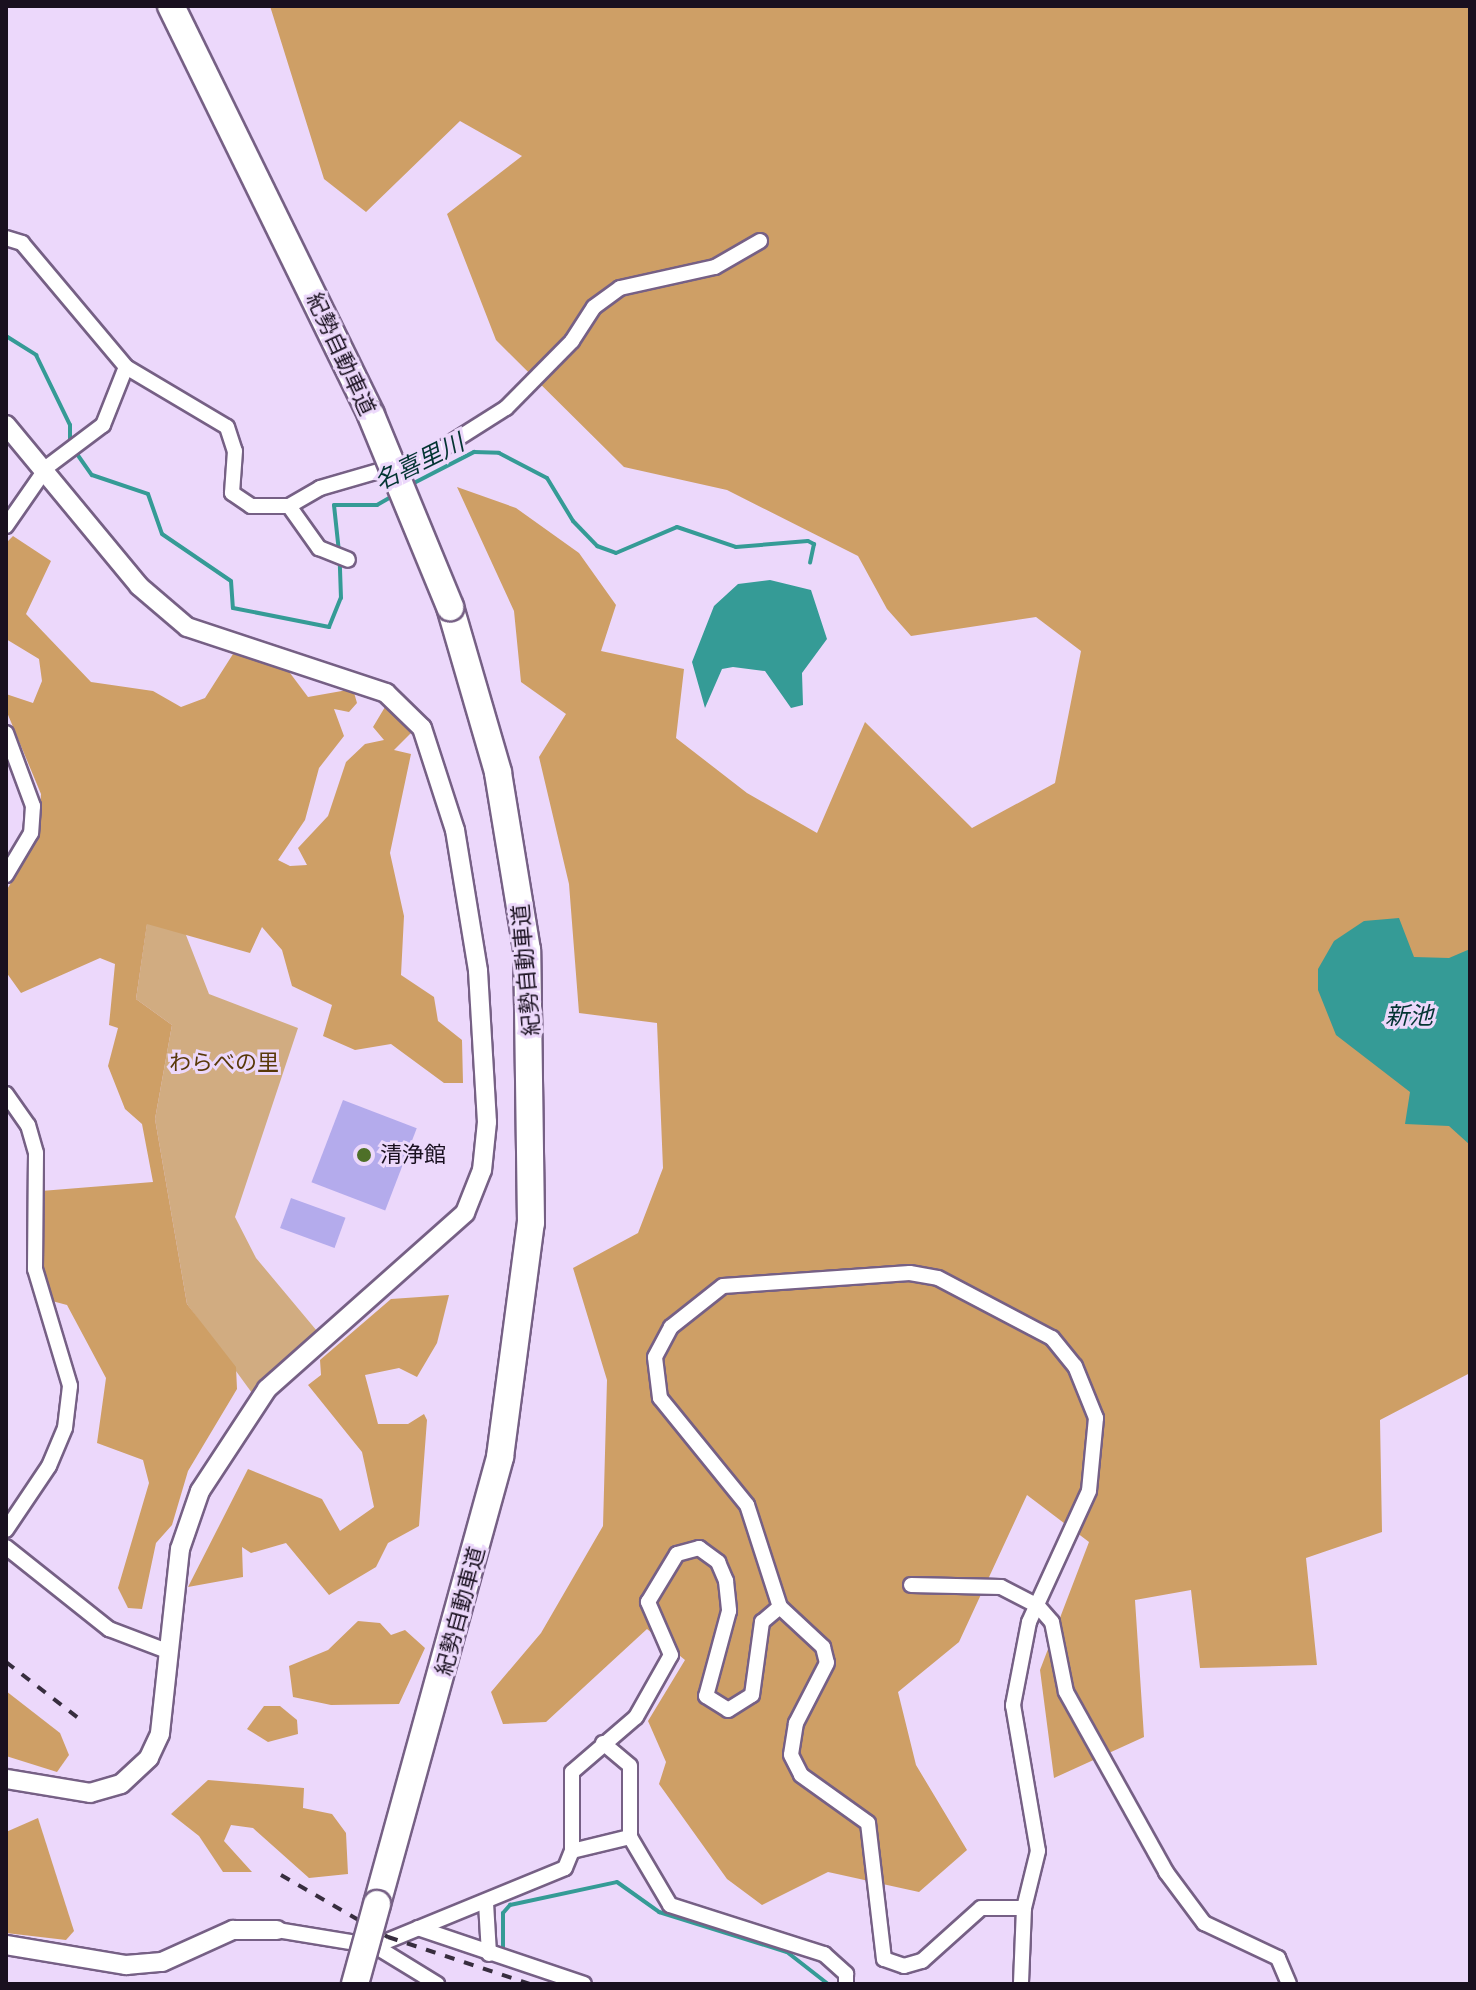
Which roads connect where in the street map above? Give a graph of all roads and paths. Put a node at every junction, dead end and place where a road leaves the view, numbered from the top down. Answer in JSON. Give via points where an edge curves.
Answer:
{"nodes":[{"id":1,"x":171,"y":6,"type":"edge"},
{"id":2,"x":6,"y":238,"type":"edge"},
{"id":3,"x":760,"y":241,"type":"dead end"},
{"id":4,"x":126,"y":367,"type":"junction"},
{"id":5,"x":6,"y":425,"type":"edge"},
{"id":6,"x":47,"y":467,"type":"junction"},
{"id":7,"x":289,"y":506,"type":"junction"},
{"id":8,"x":6,"y":526,"type":"edge"},
{"id":9,"x":348,"y":560,"type":"dead end"},
{"id":10,"x":6,"y":733,"type":"edge"},
{"id":11,"x":6,"y":875,"type":"edge"},
{"id":12,"x":6,"y":1094,"type":"edge"},
{"id":13,"x":6,"y":1530,"type":"edge"},
{"id":14,"x":6,"y":1547,"type":"edge"},
{"id":15,"x":911,"y":1585,"type":"dead end"},
{"id":16,"x":1038,"y":1606,"type":"junction"},
{"id":17,"x":780,"y":1607,"type":"junction"},
{"id":18,"x":167,"y":1651,"type":"junction"},
{"id":19,"x":603,"y":1743,"type":"junction"},
{"id":20,"x":6,"y":1779,"type":"edge"},
{"id":21,"x":630,"y":1837,"type":"junction"},
{"id":22,"x":572,"y":1851,"type":"junction"},
{"id":23,"x":486,"y":1903,"type":"junction"},
{"id":24,"x":1024,"y":1908,"type":"junction"},
{"id":25,"x":418,"y":1928,"type":"junction"},
{"id":26,"x":277,"y":1930,"type":"joint"},
{"id":27,"x":6,"y":1945,"type":"edge"},
{"id":28,"x":375,"y":1946,"type":"junction"},
{"id":29,"x":489,"y":1954,"type":"junction"},
{"id":30,"x":355,"y":1984,"type":"edge"},
{"id":31,"x":437,"y":1984,"type":"edge"},
{"id":32,"x":584,"y":1984,"type":"edge"},
{"id":33,"x":846,"y":1984,"type":"edge"},
{"id":34,"x":1021,"y":1984,"type":"edge"},
{"id":35,"x":1289,"y":1984,"type":"edge"}],
"edges":[{"from":1,"to":30,"type":"highway","name":"紀勢自動車道","bridge":true,"via":[[371,415],[450,607],[498,772],[527,950],[531,1223],[500,1457]]},
{"from":2,"to":4,"type":"street","via":[[22,243]]},
{"from":3,"to":7,"type":"street","via":[[703,272],[620,288],[594,307],[572,341],[506,408],[430,456],[320,488]]},
{"from":4,"to":6,"type":"street","via":[[103,425]]},
{"from":4,"to":7,"type":"street","via":[[227,427],[235,451],[232,493],[251,506]]},
{"from":5,"to":6,"type":"street"},
{"from":6,"to":8,"type":"street"},
{"from":6,"to":18,"type":"street","via":[[139,586],[187,627],[386,693],[422,728],[452,815],[478,971],[487,1122],[482,1170],[465,1213],[267,1389],[230,1438],[180,1549]]},
{"from":7,"to":9,"type":"street","via":[[326,554]]},
{"from":10,"to":11,"type":"street","via":[[33,806],[31,833]]},
{"from":12,"to":13,"type":"street","via":[[28,1125],[36,1153],[35,1269],[70,1386],[65,1428],[49,1466]]},
{"from":14,"to":18,"type":"street","via":[[109,1629]]},
{"from":15,"to":16,"type":"street","via":[[1001,1587]]},
{"from":16,"to":17,"type":"street","via":[[1089,1491],[1098,1450],[1090,1396],[1052,1338],[938,1278],[910,1273],[814,1285],[723,1286],[661,1340],[654,1376],[660,1398],[747,1505]]},
{"from":16,"to":24,"type":"street","via":[[1013,1705],[1038,1851]]},
{"from":16,"to":35,"type":"street","via":[[1052,1622],[1066,1692],[1166,1872],[1204,1923],[1278,1958]]},
{"from":17,"to":19,"type":"street","via":[[762,1622],[752,1695],[741,1707],[718,1706],[704,1686],[721,1652],[726,1581],[718,1562],[699,1548],[677,1554],[648,1602],[671,1655],[668,1666],[636,1717]]},
{"from":17,"to":24,"type":"street","via":[[823,1647],[827,1663],[796,1723],[791,1755],[801,1775],[868,1823],[884,1959],[904,1966],[922,1961],[981,1908]]},
{"from":18,"to":20,"type":"street","via":[[160,1734],[149,1758],[121,1784],[90,1793]]},
{"from":19,"to":21,"type":"street","via":[[630,1766]]},
{"from":19,"to":22,"type":"street","via":[[572,1772]]},
{"from":21,"to":22,"type":"street"},
{"from":21,"to":33,"type":"street","via":[[670,1905],[824,1954],[846,1974]]},
{"from":22,"to":23,"type":"street","via":[[553,1878]]},
{"from":23,"to":25,"type":"street"},
{"from":23,"to":29,"type":"street"},
{"from":24,"to":34,"type":"street"},
{"from":25,"to":28,"type":"street"},
{"from":25,"to":29,"type":"street"},
{"from":26,"to":27,"type":"street","via":[[250,1926],[162,1962],[126,1965]]},
{"from":26,"to":28,"type":"street"},
{"from":28,"to":31,"type":"street"},
{"from":29,"to":32,"type":"street"}]}
